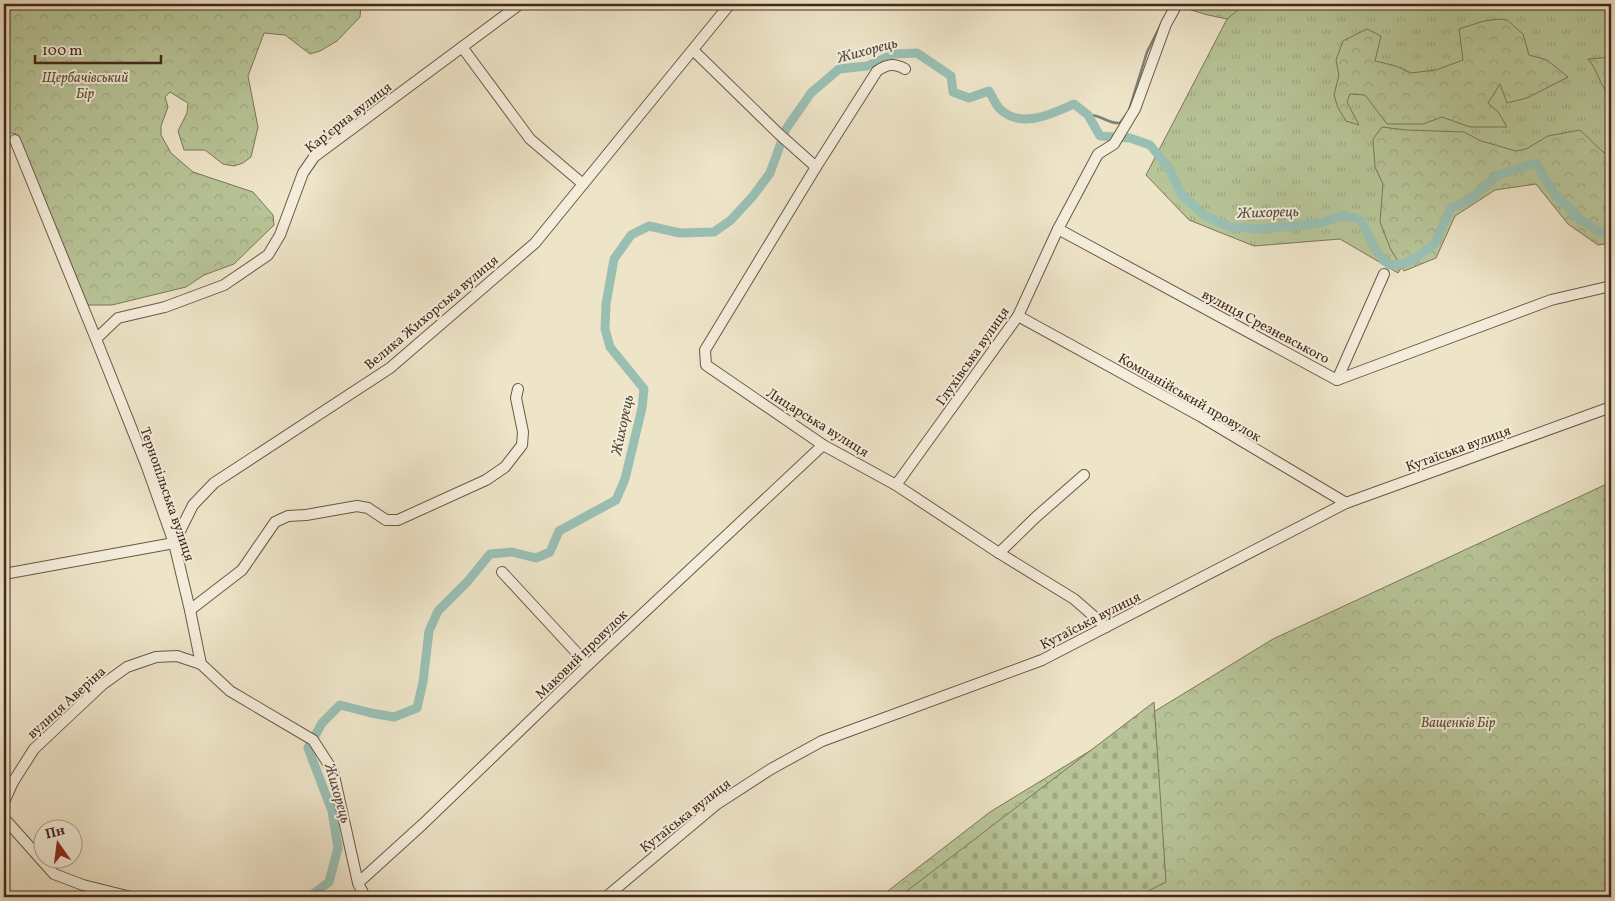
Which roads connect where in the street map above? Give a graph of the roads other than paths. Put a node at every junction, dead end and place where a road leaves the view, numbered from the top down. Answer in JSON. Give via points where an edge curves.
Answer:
{"nodes":[{"id":1,"x":520,"y":4,"type":"edge"},
{"id":2,"x":730,"y":4,"type":"edge"},
{"id":3,"x":1177,"y":4,"type":"edge"},
{"id":4,"x":462,"y":47,"type":"junction"},
{"id":5,"x":693,"y":50,"type":"junction"},
{"id":6,"x":905,"y":69,"type":"dead end"},
{"id":7,"x":15,"y":140,"type":"dead end"},
{"id":8,"x":816,"y":167,"type":"junction"},
{"id":9,"x":583,"y":184,"type":"junction"},
{"id":10,"x":1058,"y":229,"type":"junction"},
{"id":11,"x":1384,"y":274,"type":"dead end"},
{"id":12,"x":1611,"y":286,"type":"edge"},
{"id":13,"x":1018,"y":316,"type":"junction"},
{"id":14,"x":96,"y":339,"type":"junction"},
{"id":15,"x":1337,"y":380,"type":"junction"},
{"id":16,"x":518,"y":389,"type":"dead end"},
{"id":17,"x":1611,"y":407,"type":"edge"},
{"id":18,"x":823,"y":445,"type":"junction"},
{"id":19,"x":1084,"y":475,"type":"dead end"},
{"id":20,"x":896,"y":485,"type":"junction"},
{"id":21,"x":1346,"y":503,"type":"junction"},
{"id":22,"x":174,"y":543,"type":"junction"},
{"id":23,"x":999,"y":554,"type":"junction"},
{"id":24,"x":502,"y":572,"type":"dead end"},
{"id":25,"x":4,"y":574,"type":"edge"},
{"id":26,"x":190,"y":610,"type":"junction"},
{"id":27,"x":1106,"y":627,"type":"junction"},
{"id":28,"x":201,"y":664,"type":"junction"},
{"id":29,"x":588,"y":666,"type":"junction"},
{"id":30,"x":4,"y":802,"type":"edge"},
{"id":31,"x":4,"y":818,"type":"edge"},
{"id":32,"x":358,"y":883,"type":"junction"},
{"id":33,"x":130,"y":897,"type":"edge"},
{"id":34,"x":365,"y":897,"type":"edge"},
{"id":35,"x":606,"y":897,"type":"edge"}],
"edges":[{"from":1,"to":4,"type":"street","name":"Кар’єрна вулиця"},
{"from":2,"to":5,"type":"street","name":"Велика Жихорська вулиця"},
{"from":3,"to":10,"type":"street","name":"Глухівська вулиця","via":[[1166,24],[1135,109],[1114,144],[1098,154]]},
{"from":4,"to":9,"type":"street","via":[[530,139]]},
{"from":4,"to":14,"type":"street","name":"Кар’єрна вулиця","via":[[314,157],[303,173],[280,235],[268,255],[224,285],[165,307],[118,318]]},
{"from":5,"to":8,"type":"street"},
{"from":5,"to":9,"type":"street","name":"Велика Жихорська вулиця"},
{"from":6,"to":8,"type":"street","name":"Лицарська вулиця","via":[[886,65],[876,71]]},
{"from":7,"to":14,"type":"street","name":"Тернопільська вулиця"},
{"from":8,"to":18,"type":"street","name":"Лицарська вулиця","via":[[705,350],[706,365]]},
{"from":9,"to":22,"type":"street","name":"Велика Жихорська вулиця","via":[[535,243],[390,368],[214,483],[193,505]]},
{"from":10,"to":13,"type":"street","name":"Глухівська вулиця"},
{"from":10,"to":15,"type":"street","name":"вулиця Срезневського"},
{"from":11,"to":15,"type":"street"},
{"from":12,"to":15,"type":"street","name":"вулиця Срезневського","via":[[1551,300]]},
{"from":13,"to":20,"type":"street","name":"Глухівська вулиця"},
{"from":13,"to":21,"type":"street","name":"Компанійський провулок","via":[[1200,416]]},
{"from":14,"to":22,"type":"street","name":"Тернопільська вулиця"},
{"from":16,"to":26,"type":"street","via":[[516,398],[523,432],[522,445],[505,467],[486,480],[398,520],[386,520],[368,508],[357,506],[288,516],[275,522],[242,570]]},
{"from":17,"to":21,"type":"street","name":"Кутаїська вулиця"},
{"from":18,"to":20,"type":"street","name":"Лицарська вулиця"},
{"from":18,"to":29,"type":"street","name":"Маковий провулок"},
{"from":19,"to":23,"type":"street"},
{"from":20,"to":23,"type":"street","name":"Лицарська вулиця"},
{"from":21,"to":27,"type":"street","name":"Кутаїська вулиця"},
{"from":22,"to":25,"type":"street"},
{"from":22,"to":26,"type":"street","name":"Тернопільська вулиця"},
{"from":23,"to":27,"type":"street","name":"Лицарська вулиця","via":[[1074,598]]},
{"from":24,"to":29,"type":"street"},
{"from":26,"to":28,"type":"street","name":"Тернопільська вулиця"},
{"from":27,"to":35,"type":"street","name":"Кутаїська вулиця","via":[[1042,660],[822,741],[717,804]]},
{"from":28,"to":30,"type":"street","name":"вулиця Аверіна","via":[[176,656],[156,657],[127,667],[102,684],[34,749]]},
{"from":28,"to":32,"type":"street","via":[[230,691],[313,740],[333,771]]},
{"from":29,"to":32,"type":"street","name":"Маковий провулок"},
{"from":31,"to":33,"type":"street","via":[[54,874]]},
{"from":32,"to":34,"type":"street"}]}
